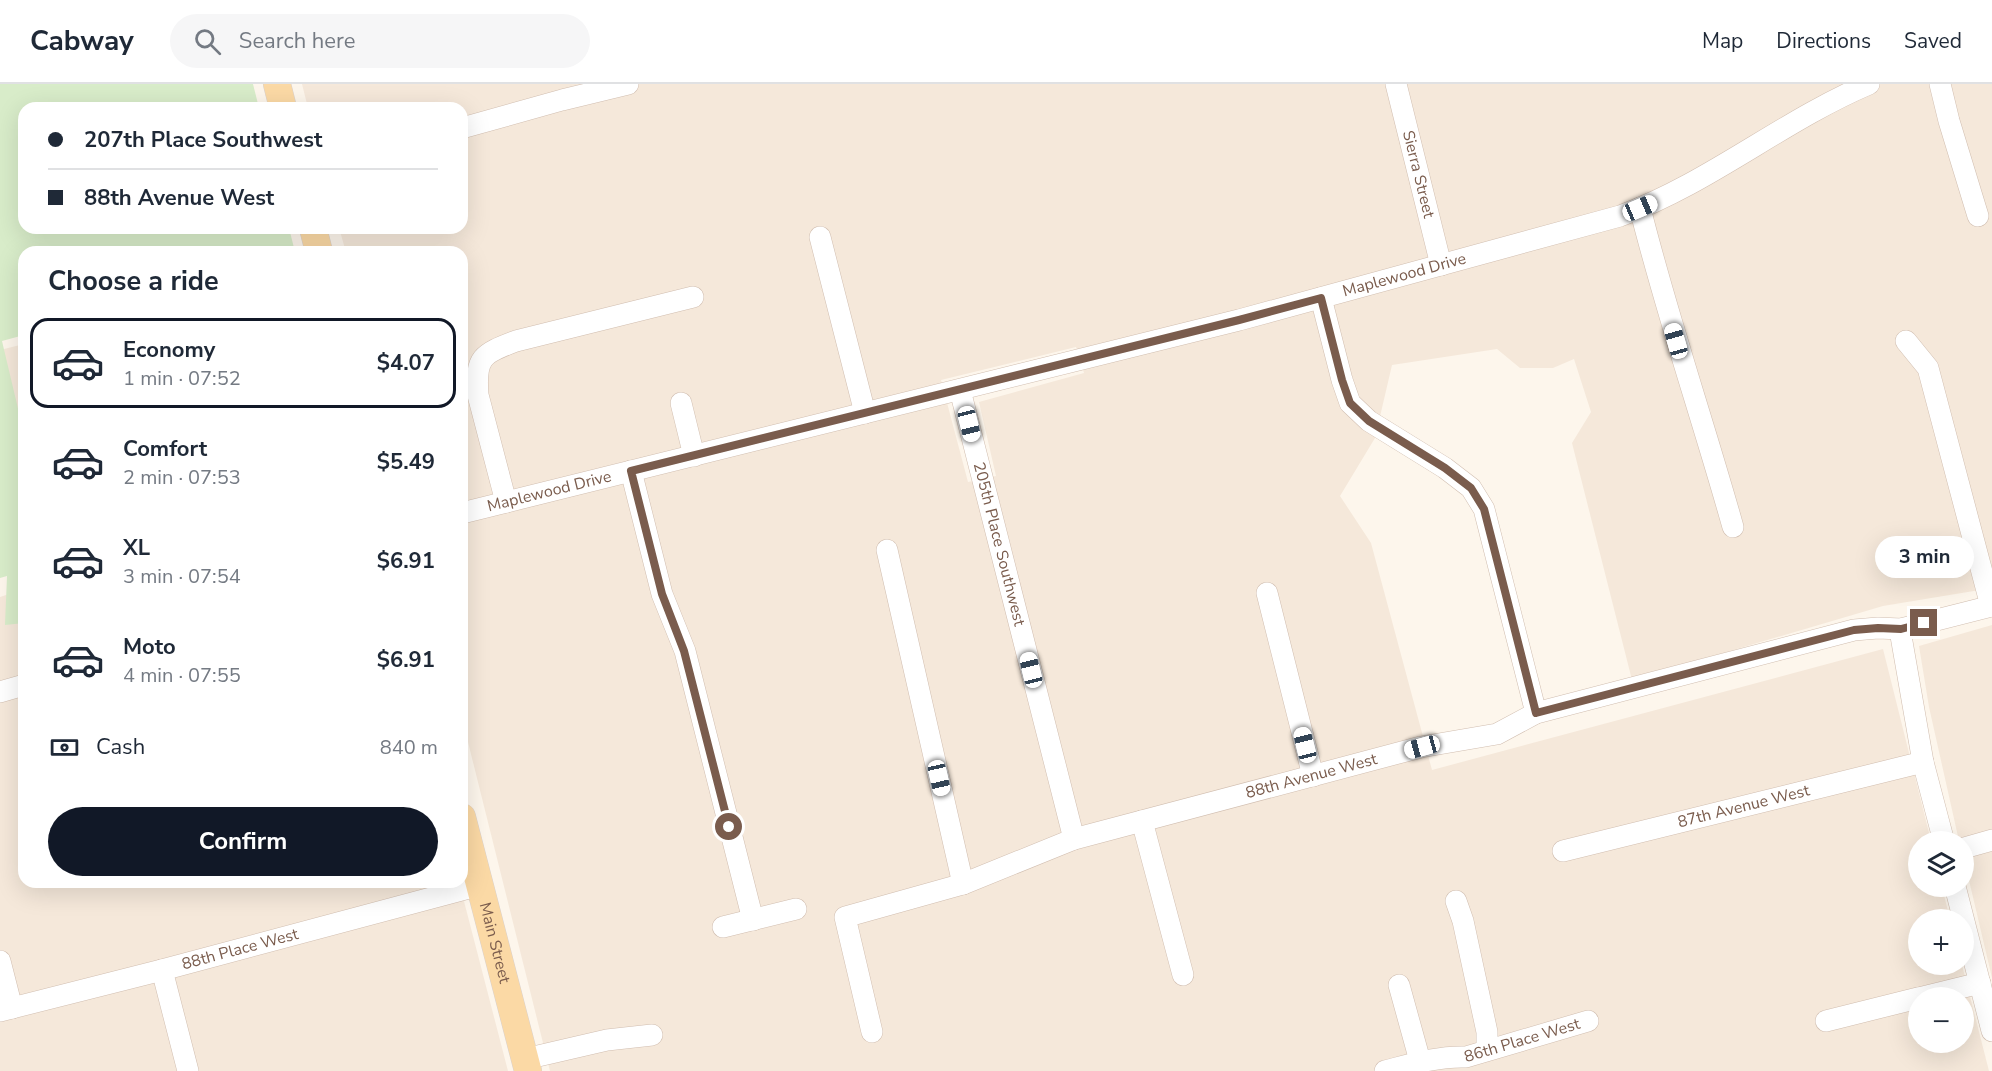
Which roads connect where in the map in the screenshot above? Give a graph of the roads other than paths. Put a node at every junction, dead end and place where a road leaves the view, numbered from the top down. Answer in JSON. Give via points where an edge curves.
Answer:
{"nodes":[{"id":1,"x":277,"y":84,"type":"edge"},
{"id":2,"x":628,"y":84,"type":"edge"},
{"id":3,"x":1396,"y":84,"type":"edge"},
{"id":4,"x":1869,"y":84,"type":"edge"},
{"id":5,"x":1940,"y":84,"type":"edge"},
{"id":6,"x":1836,"y":91,"type":"edge"},
{"id":7,"x":563,"y":92,"type":"edge"},
{"id":8,"x":282,"y":102,"type":"edge"},
{"id":9,"x":468,"y":126,"type":"edge"},
{"id":10,"x":1640,"y":208,"type":"junction"},
{"id":11,"x":1978,"y":216,"type":"dead end"},
{"id":12,"x":820,"y":237,"type":"dead end"},
{"id":13,"x":1441,"y":265,"type":"junction"},
{"id":14,"x":693,"y":297,"type":"dead end"},
{"id":15,"x":1321,"y":298,"type":"junction"},
{"id":16,"x":1906,"y":341,"type":"dead end"},
{"id":17,"x":960,"y":390,"type":"junction"},
{"id":18,"x":681,"y":403,"type":"dead end"},
{"id":19,"x":865,"y":413,"type":"junction"},
{"id":20,"x":694,"y":456,"type":"junction"},
{"id":21,"x":631,"y":471,"type":"junction"},
{"id":22,"x":506,"y":502,"type":"junction"},
{"id":23,"x":468,"y":512,"type":"edge"},
{"id":24,"x":1733,"y":527,"type":"dead end"},
{"id":25,"x":887,"y":550,"type":"dead end"},
{"id":26,"x":1267,"y":593,"type":"dead end"},
{"id":27,"x":1992,"y":606,"type":"edge"},
{"id":28,"x":1901,"y":629,"type":"junction"},
{"id":29,"x":18,"y":687,"type":"edge"},
{"id":30,"x":0,"y":692,"type":"edge"},
{"id":31,"x":1536,"y":713,"type":"junction"},
{"id":32,"x":1923,"y":762,"type":"junction"},
{"id":33,"x":1313,"y":776,"type":"junction"},
{"id":34,"x":1142,"y":821,"type":"junction"},
{"id":35,"x":1941,"y":831,"type":"edge"},
{"id":36,"x":1074,"y":839,"type":"junction"},
{"id":37,"x":468,"y":840,"type":"edge"},
{"id":38,"x":1992,"y":840,"type":"edge"},
{"id":39,"x":1974,"y":845,"type":"edge"},
{"id":40,"x":1563,"y":851,"type":"dead end"},
{"id":41,"x":963,"y":884,"type":"junction"},
{"id":42,"x":480,"y":885,"type":"junction"},
{"id":43,"x":1958,"y":897,"type":"edge"},
{"id":44,"x":1456,"y":902,"type":"dead end"},
{"id":45,"x":796,"y":909,"type":"dead end"},
{"id":46,"x":753,"y":920,"type":"junction"},
{"id":47,"x":723,"y":927,"type":"dead end"},
{"id":48,"x":0,"y":961,"type":"edge"},
{"id":49,"x":162,"y":970,"type":"junction"},
{"id":50,"x":1183,"y":975,"type":"dead end"},
{"id":51,"x":1980,"y":983,"type":"junction"},
{"id":52,"x":1399,"y":985,"type":"dead end"},
{"id":53,"x":1964,"y":987,"type":"edge"},
{"id":54,"x":1908,"y":1001,"type":"edge"},
{"id":55,"x":6,"y":1009,"type":"edge"},
{"id":56,"x":1588,"y":1021,"type":"dead end"},
{"id":57,"x":1826,"y":1021,"type":"dead end"},
{"id":58,"x":1992,"y":1031,"type":"edge"},
{"id":59,"x":872,"y":1032,"type":"dead end"},
{"id":60,"x":652,"y":1035,"type":"dead end"},
{"id":61,"x":1487,"y":1050,"type":"junction"},
{"id":62,"x":1420,"y":1061,"type":"junction"},
{"id":63,"x":1472,"y":1064,"type":"edge"},
{"id":64,"x":527,"y":1065,"type":"edge"},
{"id":65,"x":188,"y":1071,"type":"edge"},
{"id":66,"x":1385,"y":1071,"type":"edge"}],
"edges":[{"from":1,"to":8,"type":"main road"},
{"from":2,"to":7,"type":"street"},
{"from":3,"to":13,"type":"street","name":"Sierra Street"},
{"from":4,"to":6,"type":"street","name":"Maplewood Drive"},
{"from":5,"to":11,"type":"street"},
{"from":6,"to":10,"type":"street","name":"Maplewood Drive","via":[[1696,181]]},
{"from":7,"to":9,"type":"street"},
{"from":10,"to":13,"type":"street","name":"Maplewood Drive"},
{"from":10,"to":24,"type":"street"},
{"from":12,"to":19,"type":"street"},
{"from":13,"to":15,"type":"street","name":"Maplewood Drive"},
{"from":14,"to":22,"type":"street","via":[[516,341],[480,361],[478,395]]},
{"from":15,"to":17,"type":"street","name":"Maplewood Drive"},
{"from":15,"to":31,"type":"street","via":[[1350,403],[1369,421],[1471,488],[1484,509]]},
{"from":16,"to":27,"type":"street","via":[[1928,368]]},
{"from":17,"to":19,"type":"street","name":"Maplewood Drive"},
{"from":17,"to":36,"type":"street","name":"205th Place Southwest"},
{"from":18,"to":20,"type":"street"},
{"from":19,"to":20,"type":"street","name":"Maplewood Drive"},
{"from":20,"to":21,"type":"street","name":"Maplewood Drive"},
{"from":21,"to":22,"type":"street","name":"Maplewood Drive"},
{"from":21,"to":46,"type":"street","via":[[662,594],[684,651]]},
{"from":22,"to":23,"type":"street","name":"Maplewood Drive"},
{"from":25,"to":41,"type":"street"},
{"from":26,"to":33,"type":"street"},
{"from":27,"to":28,"type":"street","name":"88th Avenue West"},
{"from":28,"to":31,"type":"street","name":"88th Avenue West","via":[[1854,630]]},
{"from":28,"to":32,"type":"street"},
{"from":29,"to":30,"type":"street"},
{"from":31,"to":33,"type":"street","name":"88th Avenue West","via":[[1497,734],[1422,747]]},
{"from":32,"to":35,"type":"street"},
{"from":32,"to":40,"type":"street","name":"87th Avenue West"},
{"from":33,"to":34,"type":"street","name":"88th Avenue West"},
{"from":34,"to":36,"type":"street","name":"88th Avenue West"},
{"from":34,"to":50,"type":"street"},
{"from":36,"to":41,"type":"street","name":"88th Avenue West"},
{"from":37,"to":42,"type":"main road","name":"Main Street"},
{"from":38,"to":39,"type":"street"},
{"from":41,"to":59,"type":"street","name":"88th Avenue West","via":[[845,917]]},
{"from":42,"to":49,"type":"street","name":"88th Place West"},
{"from":42,"to":64,"type":"main road","name":"Main Street"},
{"from":43,"to":51,"type":"street"},
{"from":44,"to":61,"type":"street","via":[[1485,1021]]},
{"from":45,"to":46,"type":"street"},
{"from":46,"to":47,"type":"street"},
{"from":48,"to":55,"type":"street"},
{"from":49,"to":55,"type":"street","name":"88th Place West"},
{"from":49,"to":65,"type":"street"},
{"from":51,"to":53,"type":"street"},
{"from":51,"to":58,"type":"street"},
{"from":52,"to":62,"type":"street"},
{"from":54,"to":57,"type":"street"},
{"from":56,"to":61,"type":"street","name":"86th Place West"},
{"from":60,"to":64,"type":"street","via":[[607,1040]]},
{"from":61,"to":63,"type":"street","name":"86th Place West"},
{"from":62,"to":63,"type":"street","name":"86th Place West","via":[[1450,1056]]},
{"from":62,"to":66,"type":"street","name":"86th Place West"}]}
